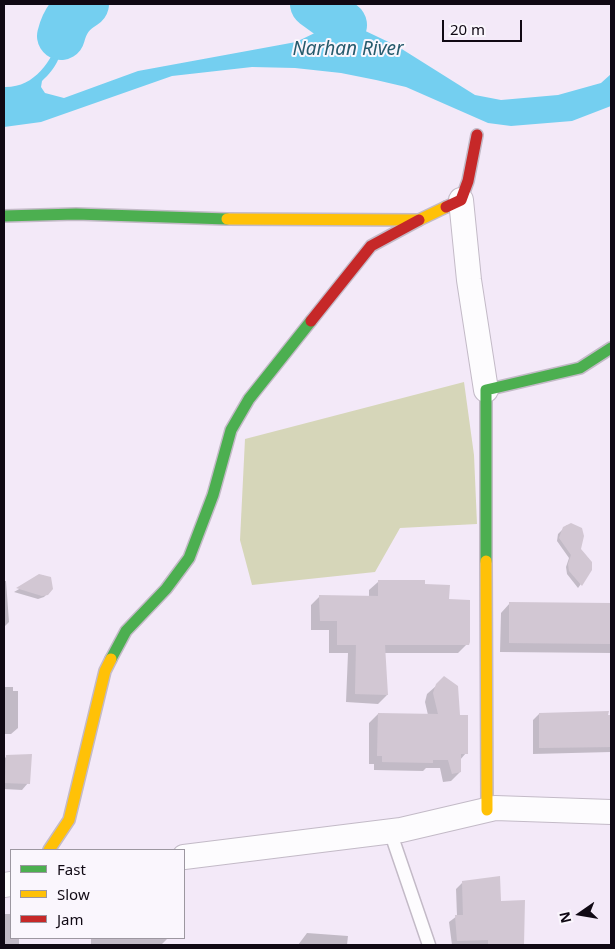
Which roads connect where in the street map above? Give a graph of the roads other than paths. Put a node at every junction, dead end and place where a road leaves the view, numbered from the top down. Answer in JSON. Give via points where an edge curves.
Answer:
{"nodes":[{"id":1,"x":476,"y":135,"type":"dead end"},
{"id":2,"x":461,"y":200,"type":"junction"},
{"id":3,"x":4,"y":216,"type":"edge"},
{"id":4,"x":419,"y":220,"type":"junction"},
{"id":5,"x":611,"y":348,"type":"edge"},
{"id":6,"x":486,"y":390,"type":"junction"},
{"id":7,"x":487,"y":810,"type":"junction"},
{"id":8,"x":611,"y":812,"type":"edge"},
{"id":9,"x":390,"y":831,"type":"junction"},
{"id":10,"x":49,"y":849,"type":"edge"},
{"id":11,"x":185,"y":857,"type":"edge"},
{"id":12,"x":429,"y":945,"type":"edge"}],
"edges":[{"from":1,"to":2,"type":"street","via":[[468,181]]},
{"from":2,"to":4,"type":"street"},
{"from":2,"to":6,"type":"street","via":[[469,280]]},
{"from":3,"to":4,"type":"street","via":[[76,214],[241,220]]},
{"from":4,"to":10,"type":"street","via":[[371,246],[249,399],[231,430],[213,495],[189,558],[166,589],[126,631],[105,671],[69,820]]},
{"from":5,"to":6,"type":"street","via":[[580,368]]},
{"from":6,"to":7,"type":"street"},
{"from":7,"to":8,"type":"street"},
{"from":7,"to":9,"type":"street"},
{"from":9,"to":11,"type":"street"},
{"from":9,"to":12,"type":"lane"}]}
